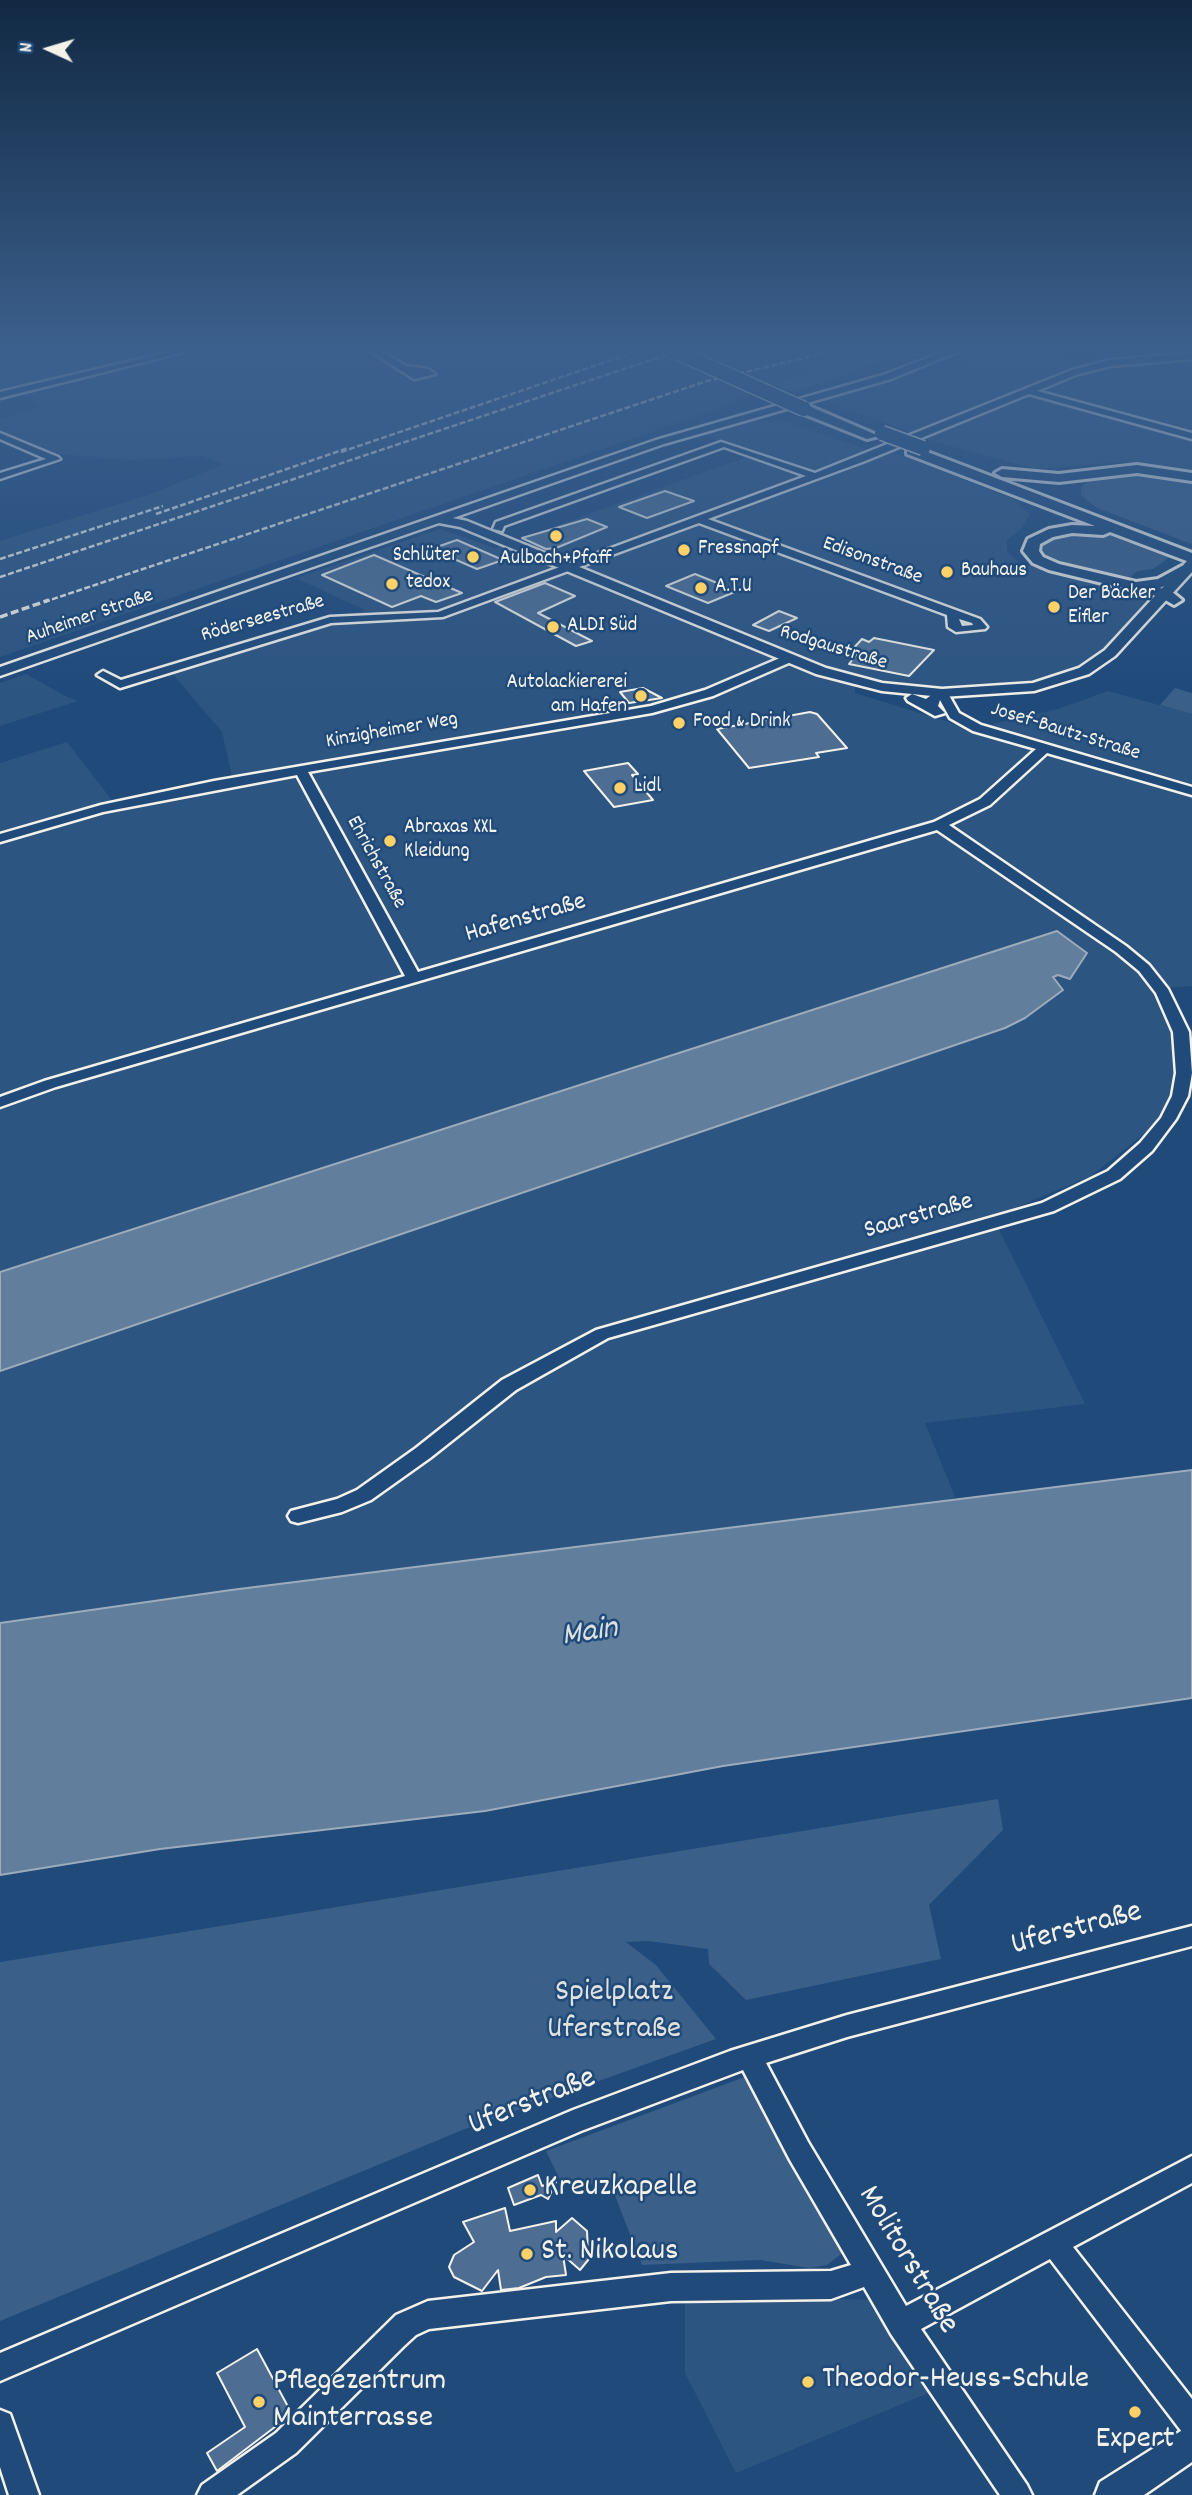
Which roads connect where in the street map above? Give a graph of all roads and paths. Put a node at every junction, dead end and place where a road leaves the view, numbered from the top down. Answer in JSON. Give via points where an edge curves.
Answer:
{"nodes":[{"id":1,"x":24,"y":468,"type":"edge"},
{"id":2,"x":574,"y":468,"type":"edge"},
{"id":3,"x":585,"y":468,"type":"edge"},
{"id":4,"x":655,"y":468,"type":"edge"},
{"id":5,"x":793,"y":468,"type":"edge"},
{"id":6,"x":834,"y":468,"type":"edge"},
{"id":7,"x":963,"y":468,"type":"edge"},
{"id":8,"x":975,"y":468,"type":"edge"},
{"id":9,"x":986,"y":468,"type":"edge"},
{"id":10,"x":0,"y":476,"type":"edge"},
{"id":11,"x":815,"y":476,"type":"junction"},
{"id":12,"x":1192,"y":479,"type":"edge"},
{"id":13,"x":1019,"y":491,"type":"junction"},
{"id":14,"x":467,"y":509,"type":"junction"},
{"id":15,"x":441,"y":516,"type":"junction"},
{"id":16,"x":698,"y":519,"type":"junction"},
{"id":17,"x":459,"y":526,"type":"junction"},
{"id":18,"x":410,"y":529,"type":"junction"},
{"id":19,"x":498,"y":529,"type":"dead end"},
{"id":20,"x":1165,"y":544,"type":"junction"},
{"id":21,"x":1192,"y":550,"type":"edge"},
{"id":22,"x":536,"y":555,"type":"junction"},
{"id":23,"x":596,"y":556,"type":"junction"},
{"id":24,"x":1191,"y":568,"type":"edge"},
{"id":25,"x":561,"y":569,"type":"junction"},
{"id":26,"x":1122,"y":584,"type":"junction"},
{"id":27,"x":1166,"y":598,"type":"junction"},
{"id":28,"x":191,"y":602,"type":"junction"},
{"id":29,"x":953,"y":613,"type":"dead end"},
{"id":30,"x":782,"y":661,"type":"junction"},
{"id":31,"x":0,"y":665,"type":"edge"},
{"id":32,"x":0,"y":672,"type":"edge"},
{"id":33,"x":103,"y":676,"type":"dead end"},
{"id":34,"x":939,"y":700,"type":"junction"},
{"id":35,"x":1045,"y":748,"type":"junction"},
{"id":36,"x":300,"y":769,"type":"junction"},
{"id":37,"x":1192,"y":791,"type":"edge"},
{"id":38,"x":939,"y":825,"type":"junction"},
{"id":39,"x":0,"y":838,"type":"edge"},
{"id":40,"x":414,"y":978,"type":"junction"},
{"id":41,"x":0,"y":1102,"type":"edge"},
{"id":42,"x":298,"y":1516,"type":"dead end"},
{"id":43,"x":1192,"y":1936,"type":"edge"},
{"id":44,"x":748,"y":2057,"type":"junction"},
{"id":45,"x":1192,"y":2169,"type":"edge"},
{"id":46,"x":1053,"y":2242,"type":"junction"},
{"id":47,"x":870,"y":2272,"type":"junction"},
{"id":48,"x":901,"y":2325,"type":"junction"},
{"id":49,"x":0,"y":2367,"type":"edge"},
{"id":50,"x":1192,"y":2422,"type":"edge"},
{"id":51,"x":0,"y":2424,"type":"edge"},
{"id":52,"x":1192,"y":2441,"type":"edge"},
{"id":53,"x":23,"y":2495,"type":"edge"},
{"id":54,"x":212,"y":2495,"type":"edge"},
{"id":55,"x":1017,"y":2495,"type":"edge"},
{"id":56,"x":1113,"y":2495,"type":"edge"}],
"edges":[{"from":1,"to":10,"type":"street"},
{"from":2,"to":15,"type":"main road","name":"Auheimer Straße"},
{"from":3,"to":14,"type":"main road","name":"Auheimer Straße"},
{"from":4,"to":19,"type":"street","via":[[499,524]]},
{"from":5,"to":11,"type":"street"},
{"from":6,"to":11,"type":"street","name":"Röderseestraße"},
{"from":7,"to":13,"type":"highway"},
{"from":8,"to":20,"type":"highway"},
{"from":9,"to":12,"type":"highway","via":[[1059,478],[1137,469]]},
{"from":11,"to":16,"type":"street","name":"Röderseestraße"},
{"from":12,"to":20,"type":"highway","via":[[1121,471],[1082,482],[1080,495]]},
{"from":13,"to":20,"type":"highway"},
{"from":13,"to":27,"type":"highway","via":[[1047,515],[1045,526],[1027,546],[1034,560]]},
{"from":14,"to":15,"type":"main road","name":"Auheimer Straße"},
{"from":14,"to":17,"type":"main road"},
{"from":15,"to":17,"type":"main road","name":"Rodgaustraße"},
{"from":15,"to":18,"type":"main road","name":"Auheimer Straße"},
{"from":15,"to":28,"type":"main road","name":"Auheimer Straße"},
{"from":16,"to":23,"type":"street","name":"Röderseestraße"},
{"from":16,"to":29,"type":"street","name":"Edisonstraße"},
{"from":17,"to":18,"type":"main road"},
{"from":17,"to":22,"type":"main road","name":"Rodgaustraße"},
{"from":17,"to":25,"type":"main road","name":"Rodgaustraße"},
{"from":18,"to":28,"type":"main road","name":"Auheimer Straße"},
{"from":20,"to":21,"type":"highway"},
{"from":20,"to":24,"type":"highway"},
{"from":20,"to":26,"type":"highway","via":[[1079,529],[1049,533],[1031,545],[1032,554],[1044,564]]},
{"from":22,"to":23,"type":"street"},
{"from":22,"to":25,"type":"main road","name":"Rodgaustraße"},
{"from":23,"to":25,"type":"street","name":"Röderseestraße"},
{"from":24,"to":26,"type":"highway","via":[[1162,583]]},
{"from":24,"to":27,"type":"main road","name":"Rodgaustraße"},
{"from":25,"to":30,"type":"main road","name":"Rodgaustraße"},
{"from":25,"to":33,"type":"street","name":"Röderseestraße","via":[[439,615],[330,620],[120,684]]},
{"from":26,"to":27,"type":"highway"},
{"from":27,"to":34,"type":"main road","name":"Rodgaustraße","via":[[1116,664],[1093,678],[1041,694]]},
{"from":28,"to":31,"type":"main road","name":"Auheimer Straße"},
{"from":28,"to":32,"type":"main road","name":"Auheimer Straße"},
{"from":30,"to":34,"type":"main road","name":"Rodgaustraße"},
{"from":30,"to":34,"type":"main road","name":"Rodgaustraße","via":[[837,684]]},
{"from":30,"to":36,"type":"street","name":"Kinzigheimer Weg","via":[[709,693],[652,709]]},
{"from":34,"to":35,"type":"street","name":"Josef-Bautz-Straße","via":[[954,715],[977,727]]},
{"from":35,"to":37,"type":"street","name":"Josef-Bautz-Straße"},
{"from":35,"to":38,"type":"street","name":"Hafenstraße","via":[[985,802]]},
{"from":36,"to":39,"type":"street","name":"Kinzigheimer Weg","via":[[138,800]]},
{"from":36,"to":40,"type":"street","name":"Ehrichstraße"},
{"from":38,"to":40,"type":"street","name":"Hafenstraße"},
{"from":38,"to":42,"type":"street","name":"Saarstraße","via":[[1121,949],[1163,992],[1181,1032],[1184,1073],[1172,1113],[1146,1147],[1114,1175],[1048,1207],[602,1334],[509,1385],[364,1494]]},
{"from":40,"to":41,"type":"street","name":"Hafenstraße"},
{"from":43,"to":44,"type":"street","name":"Uferstraße","via":[[847,2026]]},
{"from":44,"to":47,"type":"street","name":"Molitorstraße"},
{"from":44,"to":49,"type":"street","name":"Uferstraße","via":[[547,2133]]},
{"from":45,"to":46,"type":"street"},
{"from":46,"to":48,"type":"street"},
{"from":46,"to":50,"type":"street"},
{"from":47,"to":48,"type":"street","name":"Molitorstraße"},
{"from":47,"to":54,"type":"street","via":[[831,2284],[671,2287],[428,2315],[406,2325],[286,2443]]},
{"from":48,"to":55,"type":"street","name":"Molitorstraße"},
{"from":51,"to":53,"type":"street"},
{"from":52,"to":56,"type":"main road"}]}
